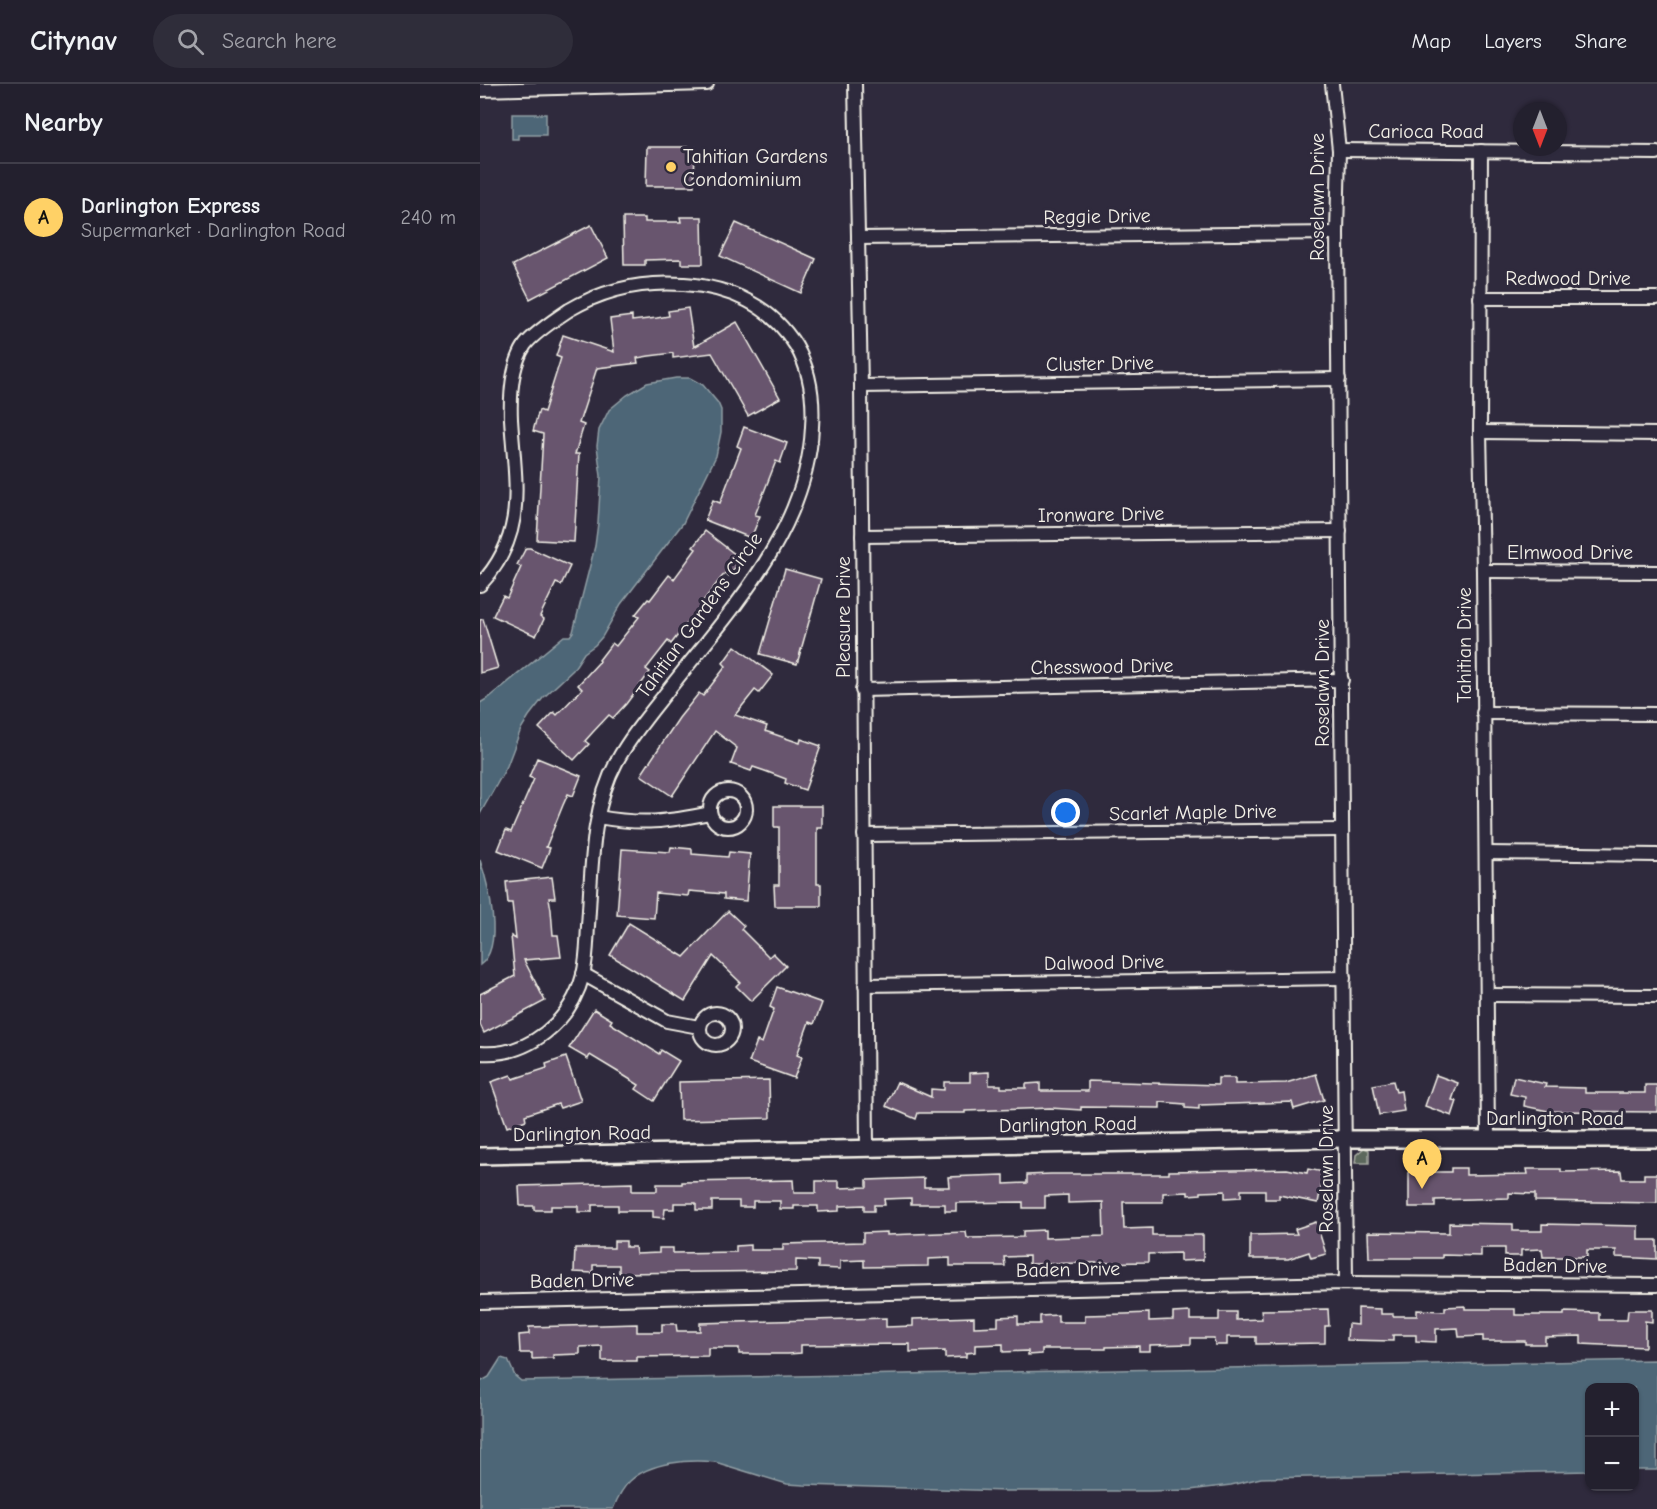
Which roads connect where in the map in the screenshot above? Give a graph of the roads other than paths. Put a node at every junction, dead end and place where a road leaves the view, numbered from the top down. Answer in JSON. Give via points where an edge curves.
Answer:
{"nodes":[{"id":1,"x":691,"y":84,"type":"edge"},
{"id":2,"x":707,"y":84,"type":"edge"},
{"id":3,"x":855,"y":84,"type":"edge"},
{"id":4,"x":1332,"y":84,"type":"edge"},
{"id":5,"x":554,"y":86,"type":"edge"},
{"id":6,"x":480,"y":90,"type":"edge"},
{"id":7,"x":1339,"y":150,"type":"junction"},
{"id":8,"x":1481,"y":151,"type":"junction"},
{"id":9,"x":1657,"y":153,"type":"edge"},
{"id":10,"x":1337,"y":233,"type":"junction"},
{"id":11,"x":858,"y":238,"type":"junction"},
{"id":12,"x":1480,"y":298,"type":"junction"},
{"id":13,"x":1657,"y":298,"type":"edge"},
{"id":14,"x":1339,"y":379,"type":"junction"},
{"id":15,"x":861,"y":386,"type":"junction"},
{"id":16,"x":1480,"y":432,"type":"junction"},
{"id":17,"x":1657,"y":434,"type":"edge"},
{"id":18,"x":1340,"y":531,"type":"junction"},
{"id":19,"x":862,"y":536,"type":"junction"},
{"id":20,"x":1483,"y":571,"type":"junction"},
{"id":21,"x":1657,"y":572,"type":"edge"},
{"id":22,"x":480,"y":585,"type":"edge"},
{"id":23,"x":1342,"y":680,"type":"junction"},
{"id":24,"x":862,"y":690,"type":"junction"},
{"id":25,"x":1483,"y":713,"type":"junction"},
{"id":26,"x":1657,"y":714,"type":"edge"},
{"id":27,"x":710,"y":813,"type":"dead end"},
{"id":28,"x":598,"y":817,"type":"junction"},
{"id":29,"x":1342,"y":830,"type":"junction"},
{"id":30,"x":864,"y":834,"type":"junction"},
{"id":31,"x":1486,"y":854,"type":"junction"},
{"id":32,"x":1657,"y":855,"type":"edge"},
{"id":33,"x":583,"y":974,"type":"junction"},
{"id":34,"x":1344,"y":978,"type":"junction"},
{"id":35,"x":865,"y":985,"type":"junction"},
{"id":36,"x":1487,"y":995,"type":"junction"},
{"id":37,"x":1657,"y":996,"type":"edge"},
{"id":38,"x":699,"y":1027,"type":"dead end"},
{"id":39,"x":480,"y":1053,"type":"edge"},
{"id":40,"x":1488,"y":1138,"type":"junction"},
{"id":41,"x":1344,"y":1139,"type":"junction"},
{"id":42,"x":1657,"y":1139,"type":"edge"},
{"id":43,"x":867,"y":1149,"type":"junction"},
{"id":44,"x":480,"y":1156,"type":"edge"},
{"id":45,"x":1346,"y":1283,"type":"junction"},
{"id":46,"x":1657,"y":1286,"type":"edge"},
{"id":47,"x":480,"y":1302,"type":"edge"}],
"edges":[{"from":1,"to":2,"type":"street"},
{"from":1,"to":5,"type":"street"},
{"from":3,"to":11,"type":"street","name":"Pleasure Drive"},
{"from":4,"to":7,"type":"street","name":"Roselawn Drive"},
{"from":5,"to":6,"type":"street"},
{"from":7,"to":8,"type":"street","name":"Carioca Road"},
{"from":7,"to":10,"type":"street","name":"Roselawn Drive"},
{"from":8,"to":9,"type":"street","name":"Carioca Road"},
{"from":8,"to":12,"type":"street","name":"Tahitian Drive"},
{"from":10,"to":11,"type":"street","name":"Reggie Drive"},
{"from":10,"to":14,"type":"street","name":"Roselawn Drive"},
{"from":11,"to":15,"type":"street","name":"Pleasure Drive"},
{"from":12,"to":13,"type":"street","name":"Redwood Drive"},
{"from":12,"to":16,"type":"street","name":"Tahitian Drive"},
{"from":14,"to":15,"type":"street","name":"Cluster Drive"},
{"from":14,"to":18,"type":"street","name":"Roselawn Drive"},
{"from":15,"to":19,"type":"street","name":"Pleasure Drive"},
{"from":16,"to":17,"type":"street"},
{"from":16,"to":20,"type":"street","name":"Tahitian Drive"},
{"from":18,"to":19,"type":"street","name":"Ironware Drive"},
{"from":18,"to":23,"type":"street","name":"Roselawn Drive"},
{"from":19,"to":24,"type":"street","name":"Pleasure Drive"},
{"from":20,"to":21,"type":"street","name":"Elmwood Drive"},
{"from":20,"to":25,"type":"street","name":"Tahitian Drive"},
{"from":22,"to":28,"type":"street","name":"Tahitian Gardens Circle","via":[[498,561],[516,513],[510,396],[516,366],[526,344],[557,317],[591,298],[623,288],[665,282],[745,298],[773,317],[789,335],[808,374],[813,414],[809,459],[789,521],[741,596],[619,757]]},
{"from":23,"to":24,"type":"street","name":"Chesswood Drive"},
{"from":23,"to":29,"type":"street","name":"Roselawn Drive"},
{"from":24,"to":30,"type":"street","name":"Pleasure Drive"},
{"from":25,"to":26,"type":"street"},
{"from":25,"to":31,"type":"street","name":"Tahitian Drive"},
{"from":27,"to":28,"type":"street","via":[[640,823]]},
{"from":28,"to":33,"type":"street","name":"Tahitian Gardens Circle"},
{"from":29,"to":30,"type":"street","name":"Scarlet Maple Drive"},
{"from":29,"to":34,"type":"street","name":"Roselawn Drive"},
{"from":30,"to":35,"type":"street","name":"Pleasure Drive"},
{"from":31,"to":32,"type":"street"},
{"from":31,"to":36,"type":"street","name":"Tahitian Drive"},
{"from":33,"to":38,"type":"street","via":[[668,1021]]},
{"from":33,"to":39,"type":"street","name":"Tahitian Gardens Circle","via":[[571,1004],[543,1035],[506,1052]]},
{"from":34,"to":35,"type":"street","name":"Dalwood Drive"},
{"from":34,"to":41,"type":"street","name":"Roselawn Drive"},
{"from":35,"to":43,"type":"street","name":"Pleasure Drive"},
{"from":36,"to":37,"type":"street"},
{"from":36,"to":40,"type":"street","name":"Tahitian Drive"},
{"from":40,"to":41,"type":"street","name":"Darlington Road"},
{"from":40,"to":42,"type":"street","name":"Darlington Road"},
{"from":41,"to":43,"type":"street","name":"Darlington Road"},
{"from":41,"to":45,"type":"street","name":"Roselawn Drive"},
{"from":43,"to":44,"type":"street","name":"Darlington Road"},
{"from":45,"to":46,"type":"street","name":"Baden Drive"},
{"from":45,"to":47,"type":"street","name":"Baden Drive"}]}
